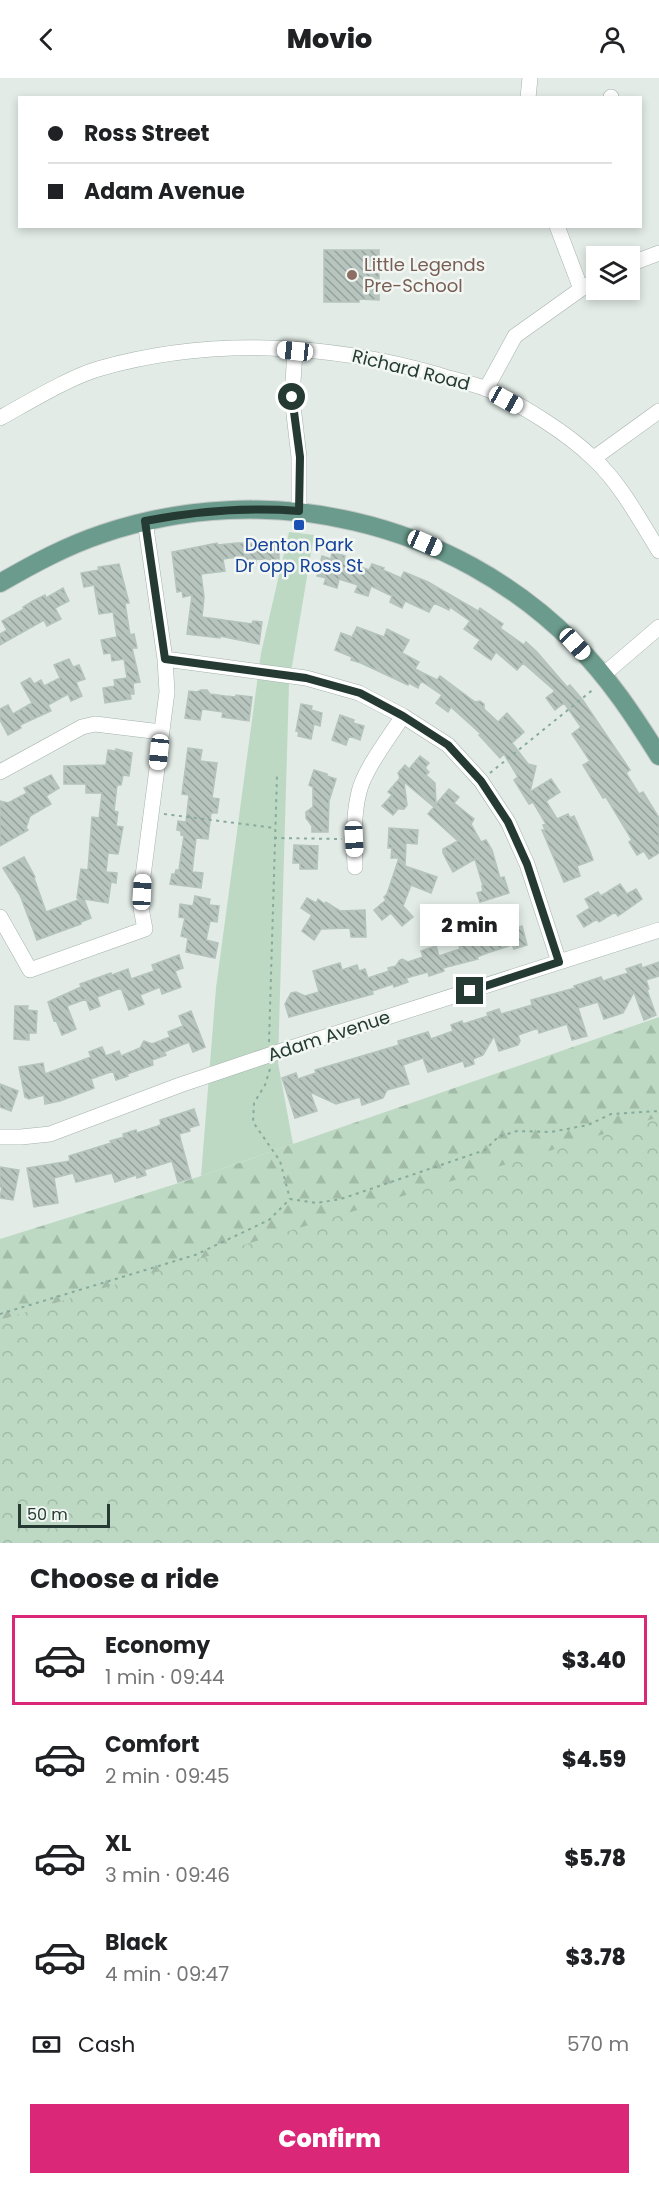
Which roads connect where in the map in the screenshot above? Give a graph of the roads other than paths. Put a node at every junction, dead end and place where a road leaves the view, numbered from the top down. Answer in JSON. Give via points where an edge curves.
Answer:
{"nodes":[{"id":1,"x":530,"y":78,"type":"edge"},
{"id":2,"x":528,"y":96,"type":"edge"},
{"id":3,"x":558,"y":228,"type":"edge"},
{"id":4,"x":659,"y":253,"type":"edge"},
{"id":5,"x":640,"y":260,"type":"edge"},
{"id":6,"x":586,"y":286,"type":"edge"},
{"id":7,"x":581,"y":289,"type":"junction"},
{"id":8,"x":295,"y":351,"type":"junction"},
{"id":9,"x":486,"y":389,"type":"junction"},
{"id":10,"x":659,"y":411,"type":"edge"},
{"id":11,"x":0,"y":418,"type":"edge"},
{"id":12,"x":594,"y":458,"type":"junction"},
{"id":13,"x":299,"y":511,"type":"junction"},
{"id":14,"x":145,"y":521,"type":"junction"},
{"id":15,"x":659,"y":551,"type":"edge"},
{"id":16,"x":0,"y":583,"type":"edge"},
{"id":17,"x":659,"y":627,"type":"edge"},
{"id":18,"x":165,"y":659,"type":"junction"},
{"id":19,"x":605,"y":677,"type":"junction"},
{"id":20,"x":403,"y":716,"type":"junction"},
{"id":21,"x":161,"y":732,"type":"junction"},
{"id":22,"x":659,"y":756,"type":"edge"},
{"id":23,"x":0,"y":772,"type":"edge"},
{"id":24,"x":355,"y":867,"type":"dead end"},
{"id":25,"x":0,"y":918,"type":"edge"},
{"id":26,"x":659,"y":930,"type":"edge"},
{"id":27,"x":559,"y":962,"type":"junction"},
{"id":28,"x":0,"y":1137,"type":"edge"}],
"edges":[{"from":1,"to":2,"type":"street"},
{"from":3,"to":7,"type":"street"},
{"from":4,"to":5,"type":"street"},
{"from":6,"to":7,"type":"street"},
{"from":7,"to":9,"type":"street","via":[[515,336]]},
{"from":8,"to":9,"type":"street","name":"Richard Road","via":[[342,353],[405,365]]},
{"from":8,"to":11,"type":"street","name":"Richard Road","via":[[227,348],[154,355],[95,370]]},
{"from":8,"to":13,"type":"street","via":[[292,397],[300,457]]},
{"from":9,"to":12,"type":"street","name":"Richard Road","via":[[545,421]]},
{"from":10,"to":12,"type":"street"},
{"from":12,"to":15,"type":"street","name":"Richard Road","via":[[627,499]]},
{"from":13,"to":14,"type":"main road","via":[[206,511]]},
{"from":13,"to":19,"type":"main road","via":[[366,524],[458,558],[540,612]]},
{"from":14,"to":16,"type":"main road","via":[[81,542]]},
{"from":14,"to":18,"type":"street"},
{"from":17,"to":19,"type":"street"},
{"from":18,"to":20,"type":"street","via":[[306,678],[360,693]]},
{"from":18,"to":21,"type":"street","via":[[167,692]]},
{"from":19,"to":22,"type":"main road"},
{"from":20,"to":24,"type":"street","via":[[359,792]]},
{"from":20,"to":27,"type":"street","via":[[448,745],[481,781],[508,822],[527,864]]},
{"from":21,"to":23,"type":"street","via":[[95,724],[82,727]]},
{"from":21,"to":25,"type":"street","via":[[143,876],[141,908],[145,930],[30,970]]},
{"from":26,"to":27,"type":"street","name":"Adam Avenue"},
{"from":27,"to":28,"type":"street","name":"Adam Avenue","via":[[180,1085],[50,1134]]}]}
